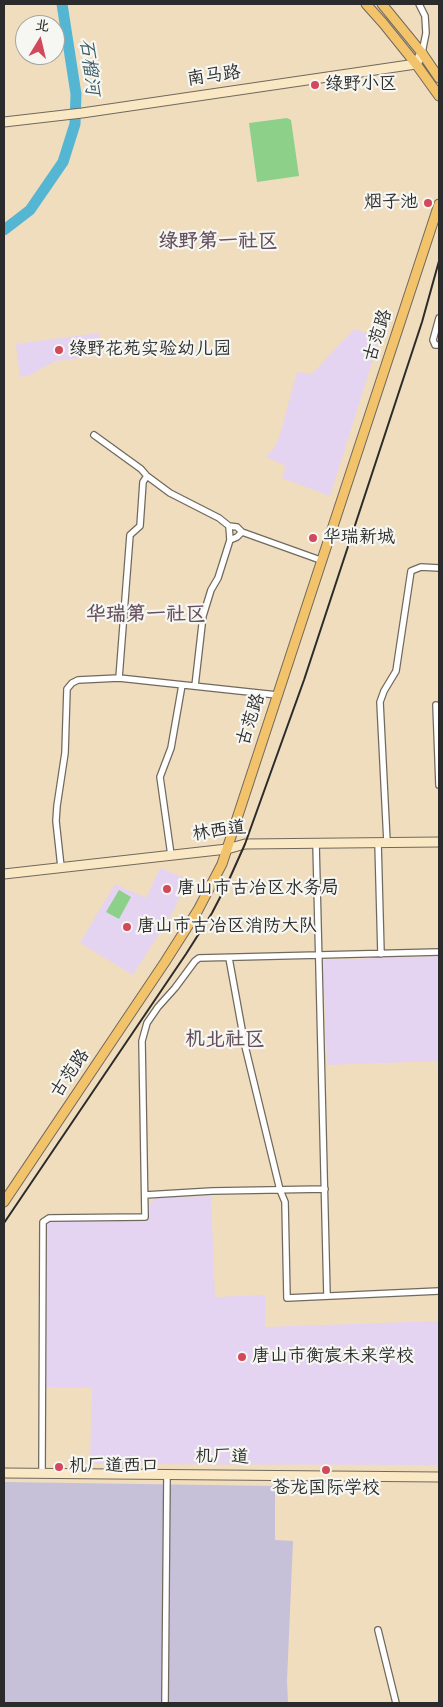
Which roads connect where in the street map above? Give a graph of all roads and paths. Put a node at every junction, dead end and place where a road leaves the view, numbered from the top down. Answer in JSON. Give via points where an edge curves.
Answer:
{"nodes":[{"id":1,"x":366,"y":4,"type":"edge"},
{"id":2,"x":382,"y":4,"type":"edge"},
{"id":3,"x":419,"y":4,"type":"edge"},
{"id":4,"x":422,"y":53,"type":"junction"},
{"id":5,"x":416,"y":64,"type":"junction"},
{"id":6,"x":439,"y":78,"type":"edge"},
{"id":7,"x":439,"y":96,"type":"edge"},
{"id":8,"x":4,"y":122,"type":"edge"},
{"id":9,"x":439,"y":204,"type":"edge"},
{"id":10,"x":439,"y":318,"type":"edge"},
{"id":11,"x":439,"y":345,"type":"edge"},
{"id":12,"x":94,"y":435,"type":"dead end"},
{"id":13,"x":146,"y":476,"type":"junction"},
{"id":14,"x":229,"y":526,"type":"junction"},
{"id":15,"x":242,"y":532,"type":"junction"},
{"id":16,"x":230,"y":540,"type":"junction"},
{"id":17,"x":323,"y":560,"type":"junction"},
{"id":18,"x":439,"y":568,"type":"edge"},
{"id":19,"x":119,"y":678,"type":"junction"},
{"id":20,"x":182,"y":685,"type":"junction"},
{"id":21,"x":195,"y":686,"type":"junction"},
{"id":22,"x":277,"y":695,"type":"junction"},
{"id":23,"x":436,"y":705,"type":"dead end"},
{"id":24,"x":439,"y":785,"type":"edge"},
{"id":25,"x":382,"y":842,"type":"junction"},
{"id":26,"x":439,"y":842,"type":"edge"},
{"id":27,"x":316,"y":843,"type":"junction"},
{"id":28,"x":227,"y":849,"type":"junction"},
{"id":29,"x":171,"y":855,"type":"junction"},
{"id":30,"x":61,"y":867,"type":"junction"},
{"id":31,"x":4,"y":874,"type":"edge"},
{"id":32,"x":439,"y":952,"type":"edge"},
{"id":33,"x":381,"y":954,"type":"junction"},
{"id":34,"x":319,"y":956,"type":"junction"},
{"id":35,"x":229,"y":958,"type":"junction"},
{"id":36,"x":325,"y":1189,"type":"junction"},
{"id":37,"x":280,"y":1190,"type":"junction"},
{"id":38,"x":145,"y":1195,"type":"junction"},
{"id":39,"x":4,"y":1202,"type":"edge"},
{"id":40,"x":439,"y":1291,"type":"edge"},
{"id":41,"x":327,"y":1296,"type":"junction"},
{"id":42,"x":42,"y":1472,"type":"junction"},
{"id":43,"x":4,"y":1473,"type":"edge"},
{"id":44,"x":167,"y":1474,"type":"junction"},
{"id":45,"x":439,"y":1477,"type":"edge"},
{"id":46,"x":378,"y":1630,"type":"dead end"},
{"id":47,"x":165,"y":1703,"type":"edge"},
{"id":48,"x":396,"y":1703,"type":"edge"}],
"edges":[{"from":1,"to":5,"type":"main road"},
{"from":2,"to":4,"type":"main road"},
{"from":3,"to":4,"type":"street","via":[[425,16]]},
{"from":4,"to":5,"type":"street"},
{"from":4,"to":6,"type":"main road"},
{"from":5,"to":7,"type":"main road"},
{"from":5,"to":8,"type":"street","name":"南马路"},
{"from":9,"to":17,"type":"main road","name":"古范路"},
{"from":10,"to":11,"type":"street","via":[[434,340],[435,345]]},
{"from":12,"to":13,"type":"street"},
{"from":13,"to":14,"type":"street"},
{"from":13,"to":19,"type":"street","via":[[140,526],[130,535]]},
{"from":14,"to":15,"type":"street"},
{"from":14,"to":16,"type":"street"},
{"from":15,"to":16,"type":"street"},
{"from":15,"to":17,"type":"street"},
{"from":16,"to":21,"type":"street","via":[[203,616]]},
{"from":17,"to":22,"type":"main road","name":"古范路"},
{"from":18,"to":25,"type":"street","via":[[421,567],[411,571],[396,671],[380,702]]},
{"from":19,"to":20,"type":"street"},
{"from":19,"to":30,"type":"street","via":[[78,680],[67,690],[65,753],[56,821]]},
{"from":20,"to":21,"type":"street"},
{"from":20,"to":29,"type":"street","via":[[172,748],[160,777]]},
{"from":21,"to":22,"type":"street"},
{"from":22,"to":28,"type":"main road","name":"古范路"},
{"from":23,"to":24,"type":"street"},
{"from":25,"to":26,"type":"street","name":"林西道"},
{"from":25,"to":27,"type":"street","name":"林西道"},
{"from":25,"to":33,"type":"street"},
{"from":27,"to":28,"type":"street","name":"林西道","via":[[245,844]]},
{"from":27,"to":34,"type":"street"},
{"from":28,"to":29,"type":"street","name":"林西道"},
{"from":28,"to":39,"type":"main road","name":"古范路","via":[[198,910]]},
{"from":29,"to":30,"type":"street","name":"林西道"},
{"from":30,"to":31,"type":"street","name":"林西道"},
{"from":32,"to":33,"type":"street"},
{"from":33,"to":34,"type":"street"},
{"from":34,"to":35,"type":"street"},
{"from":34,"to":36,"type":"street"},
{"from":35,"to":37,"type":"street","via":[[245,1046]]},
{"from":35,"to":38,"type":"street","via":[[199,958],[195,961],[158,1007],[144,1032]]},
{"from":36,"to":37,"type":"street"},
{"from":36,"to":41,"type":"street"},
{"from":37,"to":38,"type":"street"},
{"from":37,"to":41,"type":"street","via":[[285,1202],[287,1298]]},
{"from":38,"to":42,"type":"street","via":[[145,1217],[49,1218],[43,1222]]},
{"from":40,"to":41,"type":"street"},
{"from":42,"to":43,"type":"street","name":"机厂道"},
{"from":42,"to":44,"type":"street","name":"机厂道"},
{"from":44,"to":45,"type":"street","name":"机厂道"},
{"from":44,"to":47,"type":"street"},
{"from":46,"to":48,"type":"street"}]}
